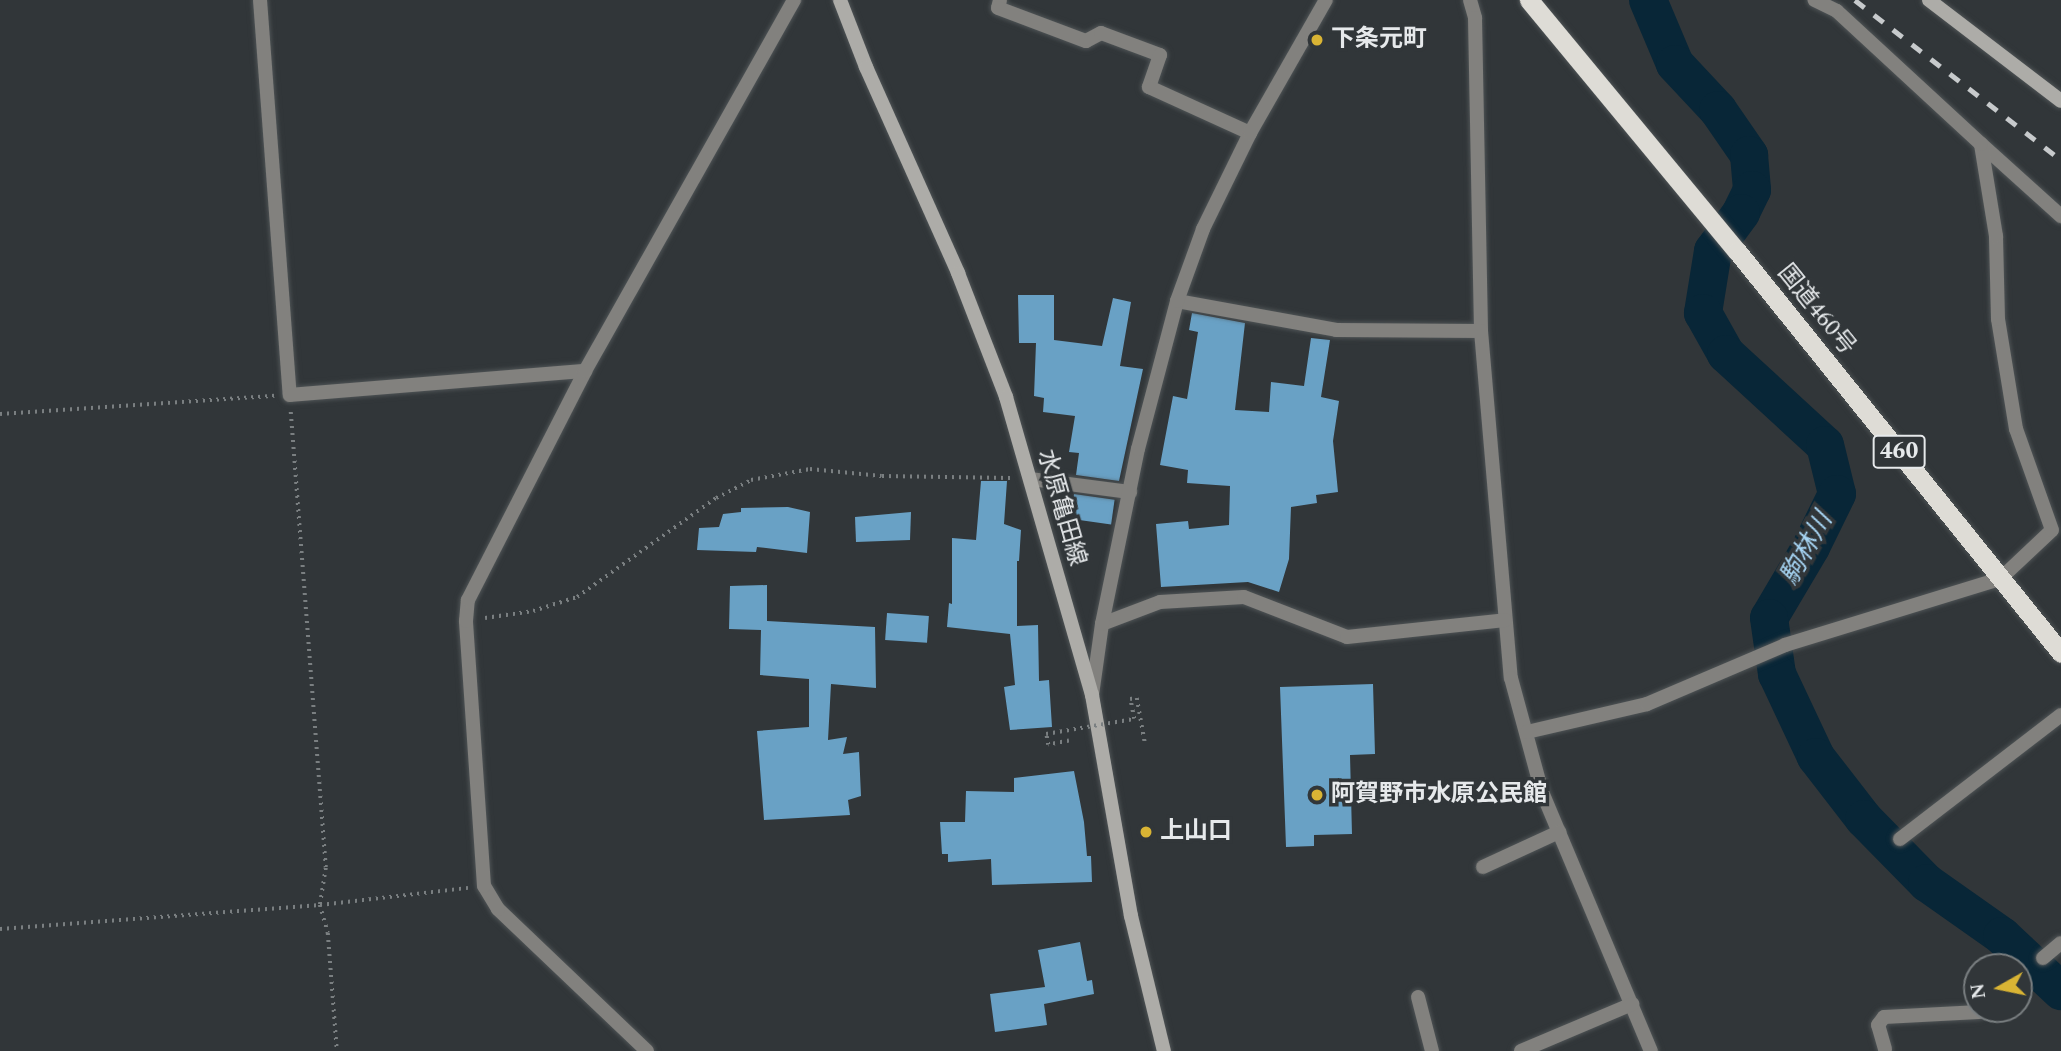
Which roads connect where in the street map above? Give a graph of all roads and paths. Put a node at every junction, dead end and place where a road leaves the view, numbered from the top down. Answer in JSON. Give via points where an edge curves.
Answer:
{"nodes":[{"id":1,"x":260,"y":0,"type":"edge"},
{"id":2,"x":794,"y":0,"type":"edge"},
{"id":3,"x":840,"y":0,"type":"edge"},
{"id":4,"x":1000,"y":0,"type":"edge"},
{"id":5,"x":1326,"y":0,"type":"edge"},
{"id":6,"x":1470,"y":0,"type":"edge"},
{"id":7,"x":1529,"y":0,"type":"edge"},
{"id":8,"x":1814,"y":0,"type":"edge"},
{"id":9,"x":1929,"y":0,"type":"edge"},
{"id":10,"x":2061,"y":101,"type":"edge"},
{"id":11,"x":1250,"y":133,"type":"junction"},
{"id":12,"x":1982,"y":144,"type":"junction"},
{"id":13,"x":2061,"y":216,"type":"edge"},
{"id":14,"x":1177,"y":301,"type":"junction"},
{"id":15,"x":1480,"y":331,"type":"junction"},
{"id":16,"x":585,"y":371,"type":"junction"},
{"id":17,"x":290,"y":395,"type":"junction"},
{"id":18,"x":0,"y":414,"type":"edge"},
{"id":19,"x":1031,"y":479,"type":"junction"},
{"id":20,"x":1130,"y":492,"type":"junction"},
{"id":21,"x":2000,"y":579,"type":"junction"},
{"id":22,"x":1505,"y":620,"type":"junction"},
{"id":23,"x":466,"y":621,"type":"junction"},
{"id":24,"x":1102,"y":624,"type":"junction"},
{"id":25,"x":2061,"y":653,"type":"edge"},
{"id":26,"x":1092,"y":695,"type":"junction"},
{"id":27,"x":2061,"y":715,"type":"edge"},
{"id":28,"x":1527,"y":732,"type":"junction"},
{"id":29,"x":1069,"y":741,"type":"dead end"},
{"id":30,"x":1145,"y":743,"type":"dead end"},
{"id":31,"x":1559,"y":832,"type":"junction"},
{"id":32,"x":1900,"y":839,"type":"dead end"},
{"id":33,"x":1483,"y":867,"type":"dead end"},
{"id":34,"x":484,"y":886,"type":"junction"},
{"id":35,"x":320,"y":905,"type":"junction"},
{"id":36,"x":0,"y":929,"type":"edge"},
{"id":37,"x":2061,"y":943,"type":"edge"},
{"id":38,"x":2043,"y":958,"type":"dead end"},
{"id":39,"x":1418,"y":997,"type":"dead end"},
{"id":40,"x":1632,"y":1004,"type":"junction"},
{"id":41,"x":1963,"y":1013,"type":"edge"},
{"id":42,"x":1884,"y":1050,"type":"edge"},
{"id":43,"x":337,"y":1051,"type":"edge"},
{"id":44,"x":647,"y":1051,"type":"edge"},
{"id":45,"x":1164,"y":1051,"type":"edge"},
{"id":46,"x":1432,"y":1051,"type":"edge"},
{"id":47,"x":1521,"y":1051,"type":"edge"},
{"id":48,"x":1651,"y":1051,"type":"edge"}],
"edges":[{"from":1,"to":17,"type":"street"},
{"from":2,"to":16,"type":"street"},
{"from":3,"to":19,"type":"main road","name":"水原亀田線","via":[[985,339]]},
{"from":4,"to":11,"type":"street","via":[[998,8],[1086,41],[1101,33],[1160,55],[1149,87]]},
{"from":5,"to":11,"type":"street"},
{"from":6,"to":15,"type":"street","via":[[1475,18]]},
{"from":7,"to":21,"type":"highway","name":"国道460号","number":"460"},
{"from":8,"to":12,"type":"street","via":[[1837,11]]},
{"from":9,"to":10,"type":"main road"},
{"from":11,"to":14,"type":"street","via":[[1203,229]]},
{"from":12,"to":13,"type":"street"},
{"from":12,"to":21,"type":"street","via":[[1996,236],[1998,319],[2016,429],[2052,530]]},
{"from":14,"to":15,"type":"street","via":[[1336,330]]},
{"from":14,"to":20,"type":"street"},
{"from":15,"to":22,"type":"street"},
{"from":16,"to":17,"type":"street"},
{"from":16,"to":23,"type":"street","via":[[468,600]]},
{"from":17,"to":18,"type":"path"},
{"from":17,"to":35,"type":"path","via":[[326,868]]},
{"from":19,"to":20,"type":"street"},
{"from":19,"to":23,"type":"path","via":[[882,476],[810,469],[751,480],[716,498],[577,597],[533,611]]},
{"from":19,"to":26,"type":"main road","name":"水原亀田線"},
{"from":20,"to":24,"type":"street"},
{"from":21,"to":25,"type":"highway","name":"国道460号","number":"460"},
{"from":21,"to":28,"type":"street","via":[[1785,645],[1647,705]]},
{"from":22,"to":24,"type":"street","via":[[1347,637],[1244,597],[1160,602]]},
{"from":22,"to":28,"type":"street","via":[[1511,678]]},
{"from":23,"to":34,"type":"street"},
{"from":24,"to":26,"type":"street"},
{"from":26,"to":45,"type":"main road","name":"水原亀田線","via":[[1130,916]]},
{"from":27,"to":32,"type":"street"},
{"from":28,"to":31,"type":"street","via":[[1542,792]]},
{"from":29,"to":30,"type":"path","bridge":true,"via":[[1048,745],[1046,734],[1135,719],[1130,699],[1137,698]]},
{"from":31,"to":33,"type":"street"},
{"from":31,"to":40,"type":"street"},
{"from":34,"to":35,"type":"path"},
{"from":34,"to":44,"type":"street","via":[[498,909]]},
{"from":35,"to":36,"type":"path"},
{"from":35,"to":43,"type":"path","via":[[328,933]]},
{"from":37,"to":38,"type":"street"},
{"from":39,"to":46,"type":"street"},
{"from":40,"to":47,"type":"street"},
{"from":40,"to":48,"type":"street"},
{"from":41,"to":42,"type":"street","via":[[1884,1017],[1878,1025]]}]}
